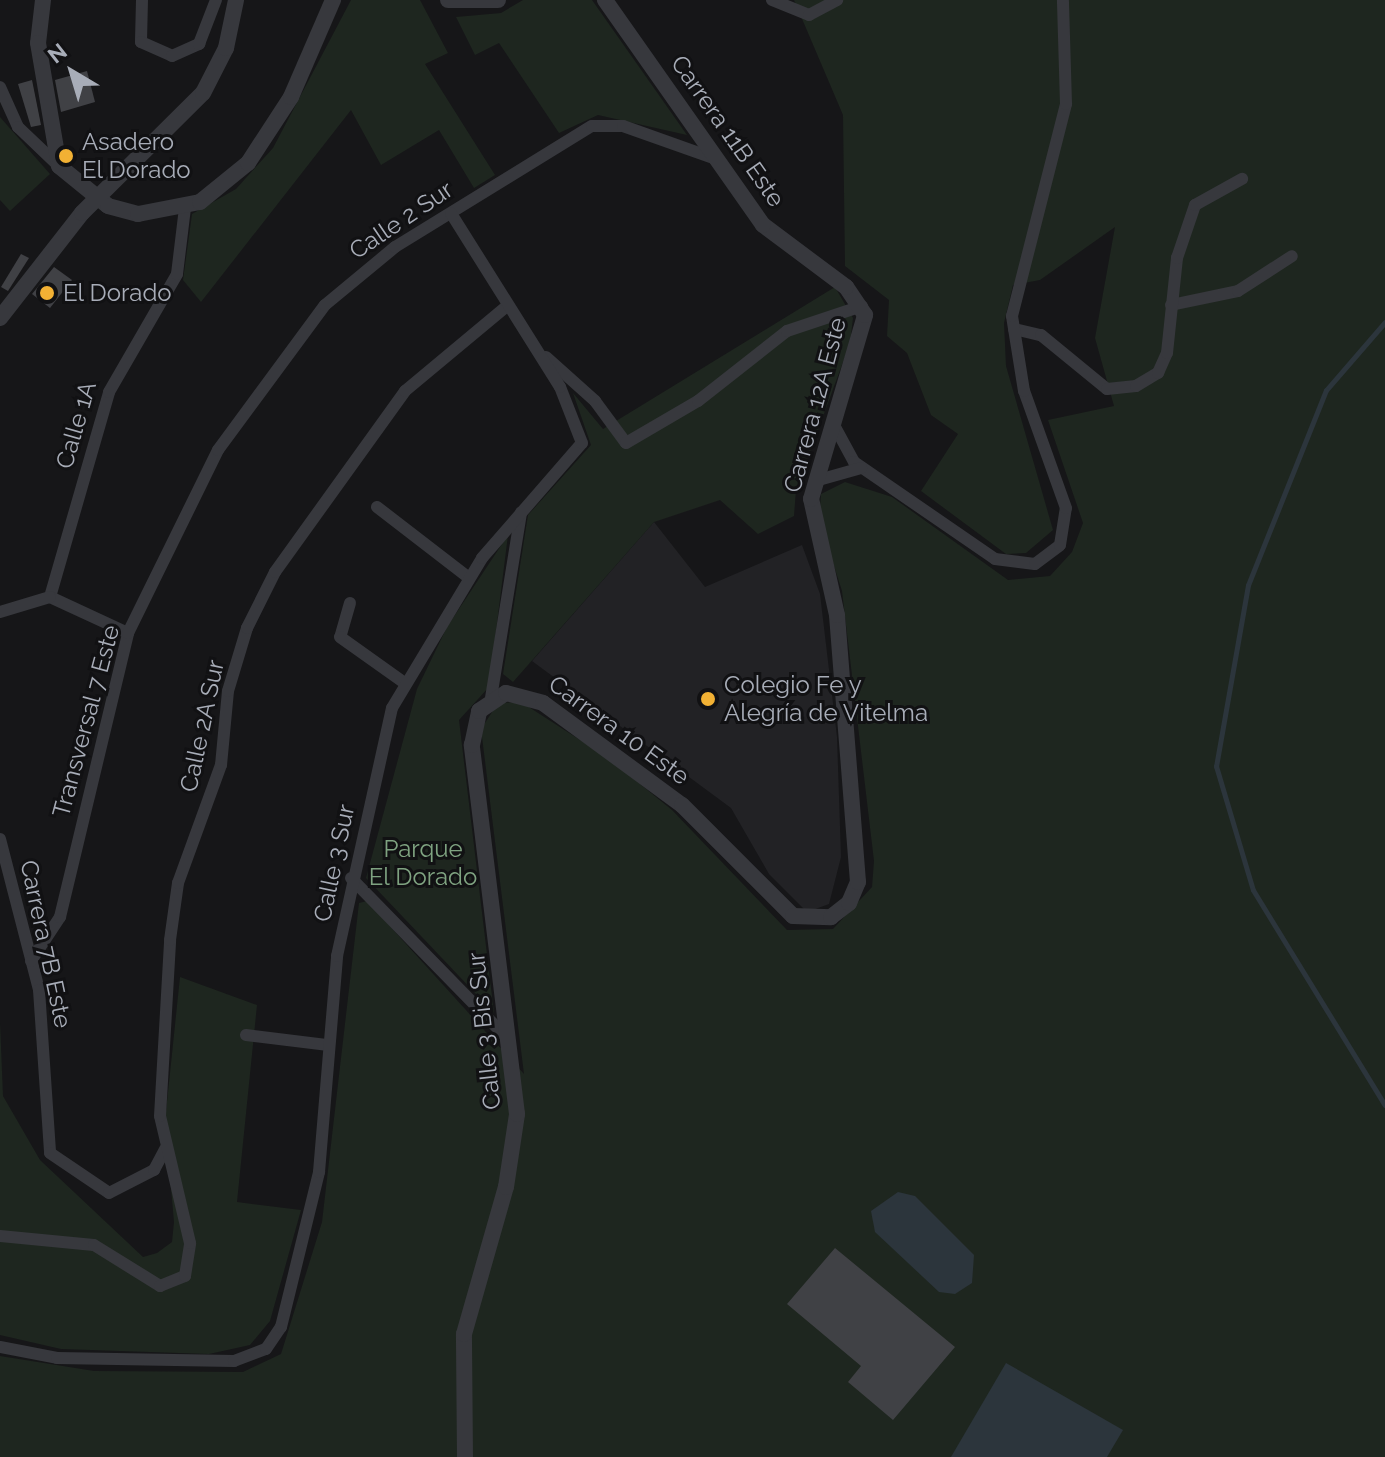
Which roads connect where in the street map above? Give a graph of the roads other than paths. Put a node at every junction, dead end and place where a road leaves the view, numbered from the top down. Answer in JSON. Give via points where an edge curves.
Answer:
{"nodes":[{"id":1,"x":43,"y":0,"type":"edge"},
{"id":2,"x":142,"y":0,"type":"edge"},
{"id":3,"x":216,"y":0,"type":"edge"},
{"id":4,"x":236,"y":0,"type":"edge"},
{"id":5,"x":333,"y":0,"type":"edge"},
{"id":6,"x":448,"y":0,"type":"edge"},
{"id":7,"x":498,"y":0,"type":"edge"},
{"id":8,"x":605,"y":0,"type":"edge"},
{"id":9,"x":772,"y":0,"type":"edge"},
{"id":10,"x":837,"y":0,"type":"edge"},
{"id":11,"x":1063,"y":0,"type":"edge"},
{"id":12,"x":0,"y":87,"type":"edge"},
{"id":13,"x":716,"y":159,"type":"junction"},
{"id":14,"x":59,"y":166,"type":"junction"},
{"id":15,"x":1242,"y":179,"type":"dead end"},
{"id":16,"x":96,"y":198,"type":"junction"},
{"id":17,"x":185,"y":208,"type":"junction"},
{"id":18,"x":451,"y":213,"type":"junction"},
{"id":19,"x":1292,"y":256,"type":"dead end"},
{"id":20,"x":1171,"y":305,"type":"junction"},
{"id":21,"x":507,"y":306,"type":"junction"},
{"id":22,"x":862,"y":306,"type":"junction"},
{"id":23,"x":0,"y":318,"type":"edge"},
{"id":24,"x":1014,"y":329,"type":"junction"},
{"id":25,"x":533,"y":343,"type":"junction"},
{"id":26,"x":834,"y":425,"type":"junction"},
{"id":27,"x":861,"y":468,"type":"junction"},
{"id":28,"x":814,"y":481,"type":"junction"},
{"id":29,"x":195,"y":494,"type":"joint"},
{"id":30,"x":377,"y":507,"type":"dead end"},
{"id":31,"x":521,"y":510,"type":"junction"},
{"id":32,"x":468,"y":577,"type":"junction"},
{"id":33,"x":50,"y":597,"type":"junction"},
{"id":34,"x":350,"y":603,"type":"dead end"},
{"id":35,"x":0,"y":612,"type":"edge"},
{"id":36,"x":128,"y":633,"type":"junction"},
{"id":37,"x":403,"y":682,"type":"junction"},
{"id":38,"x":491,"y":698,"type":"junction"},
{"id":39,"x":0,"y":839,"type":"edge"},
{"id":40,"x":351,"y":878,"type":"junction"},
{"id":41,"x":815,"y":920,"type":"joint"},
{"id":42,"x":31,"y":961,"type":"junction"},
{"id":43,"x":246,"y":1035,"type":"dead end"},
{"id":44,"x":328,"y":1045,"type":"junction"},
{"id":45,"x":514,"y":1046,"type":"junction"},
{"id":46,"x":165,"y":1149,"type":"junction"},
{"id":47,"x":0,"y":1236,"type":"edge"},
{"id":48,"x":0,"y":1347,"type":"edge"},
{"id":49,"x":465,"y":1457,"type":"edge"}],
"edges":[{"from":1,"to":14,"type":"street","via":[[37,32]]},
{"from":2,"to":3,"type":"street","via":[[137,31],[147,48],[172,56],[199,44]]},
{"from":4,"to":16,"type":"street","via":[[226,48],[203,93]]},
{"from":5,"to":17,"type":"street","via":[[263,146],[217,193]]},
{"from":6,"to":7,"type":"street"},
{"from":8,"to":13,"type":"street","name":"Carrera 11B Este"},
{"from":9,"to":10,"type":"street","via":[[801,15]]},
{"from":11,"to":24,"type":"street","via":[[1066,104],[1026,240]]},
{"from":12,"to":14,"type":"street","via":[[18,127]]},
{"from":13,"to":18,"type":"street","name":"Calle 2 Sur","via":[[623,126],[592,126]]},
{"from":13,"to":22,"type":"street","name":"Carrera 11B Este","via":[[763,225]]},
{"from":14,"to":16,"type":"street"},
{"from":15,"to":20,"type":"street","via":[[1195,205]]},
{"from":16,"to":17,"type":"street","via":[[138,214]]},
{"from":16,"to":23,"type":"street"},
{"from":17,"to":33,"type":"street","name":"Calle 1A","via":[[177,274],[109,392]]},
{"from":18,"to":21,"type":"street"},
{"from":18,"to":29,"type":"street","name":"Calle 2 Sur","via":[[395,247],[325,305],[228,436]]},
{"from":19,"to":20,"type":"street","via":[[1238,291]]},
{"from":20,"to":24,"type":"street","via":[[1167,353],[1158,373],[1136,386],[1107,389],[1041,335]]},
{"from":21,"to":25,"type":"street"},
{"from":21,"to":46,"type":"street","name":"Calle 2A Sur","via":[[405,391],[252,613],[228,691],[221,765],[175,895],[160,1058]]},
{"from":22,"to":25,"type":"street","via":[[787,331],[698,401],[626,443],[595,401]]},
{"from":22,"to":26,"type":"street","name":"Carrera 12A Este","via":[[865,330]]},
{"from":24,"to":27,"type":"street","via":[[1024,391],[1066,508],[1060,545],[1035,564],[1004,563]]},
{"from":25,"to":31,"type":"street","name":"Calle 3 Sur","via":[[580,424],[582,443]]},
{"from":26,"to":27,"type":"street"},
{"from":26,"to":28,"type":"street","name":"Carrera 12A Este"},
{"from":27,"to":28,"type":"street"},
{"from":28,"to":41,"type":"street","name":"Carrera 12A Este","via":[[813,521],[837,615],[859,874],[844,909]]},
{"from":29,"to":36,"type":"street","name":"Transversal 7 Este"},
{"from":30,"to":32,"type":"street"},
{"from":31,"to":32,"type":"street","name":"Calle 3 Sur"},
{"from":31,"to":38,"type":"street"},
{"from":32,"to":37,"type":"street","name":"Calle 3 Sur"},
{"from":33,"to":35,"type":"street"},
{"from":33,"to":36,"type":"street"},
{"from":34,"to":37,"type":"street","via":[[340,637]]},
{"from":36,"to":42,"type":"street","name":"Transversal 7 Este","via":[[60,917]]},
{"from":37,"to":40,"type":"street","name":"Calle 3 Sur"},
{"from":38,"to":41,"type":"street","name":"Carrera 10 Este","via":[[522,693],[543,703],[682,805],[786,912]]},
{"from":38,"to":45,"type":"street","name":"Calle 3 Bis Sur","via":[[472,736]]},
{"from":39,"to":42,"type":"street","name":"Carrera 7B Este"},
{"from":40,"to":44,"type":"street","name":"Calle 3 Sur"},
{"from":40,"to":45,"type":"street"},
{"from":42,"to":46,"type":"street","name":"Carrera 7B Este","via":[[49,1071],[50,1153],[109,1193],[154,1170]]},
{"from":43,"to":44,"type":"street"},
{"from":44,"to":48,"type":"street","name":"Calle 3 Sur","via":[[319,1172],[281,1327],[266,1349],[234,1361],[57,1358]]},
{"from":45,"to":49,"type":"street","name":"Calle 3 Bis Sur","via":[[512,1163],[464,1334]]},
{"from":46,"to":47,"type":"street","name":"Calle 2A Sur","via":[[179,1179],[192,1255],[185,1276],[160,1286],[94,1245]]}]}
